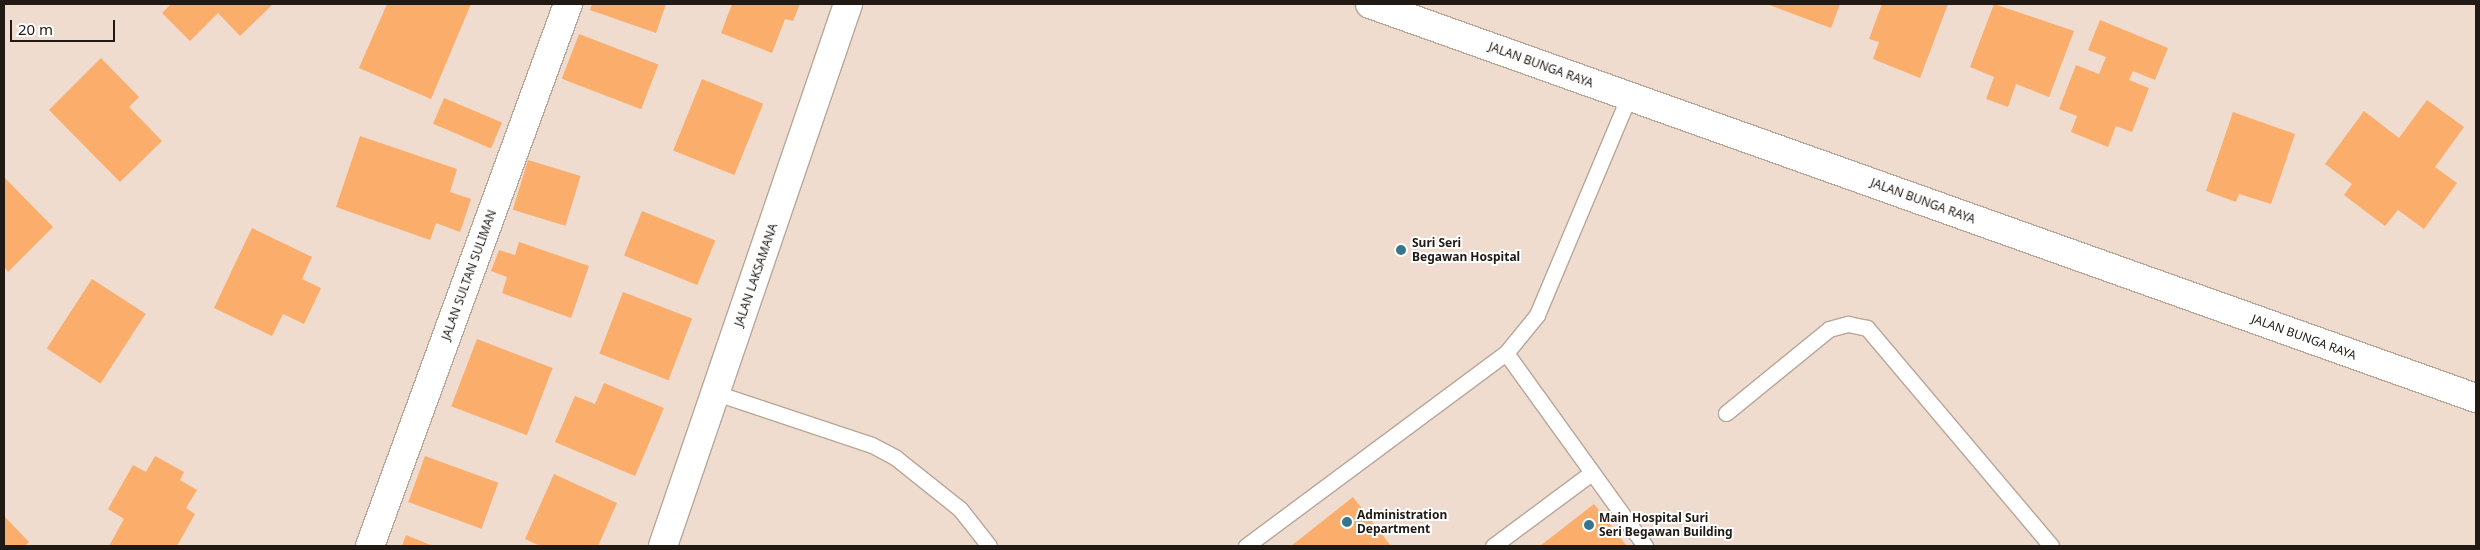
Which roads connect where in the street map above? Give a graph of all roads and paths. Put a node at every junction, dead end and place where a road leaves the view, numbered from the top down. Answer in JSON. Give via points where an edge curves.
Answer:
{"nodes":[{"id":1,"x":568,"y":4,"type":"edge"},
{"id":2,"x":848,"y":4,"type":"edge"},
{"id":3,"x":1370,"y":4,"type":"edge"},
{"id":4,"x":1629,"y":96,"type":"junction"},
{"id":5,"x":1506,"y":353,"type":"junction"},
{"id":6,"x":716,"y":393,"type":"junction"},
{"id":7,"x":2476,"y":398,"type":"edge"},
{"id":8,"x":1726,"y":413,"type":"dead end"},
{"id":9,"x":1590,"y":474,"type":"junction"},
{"id":10,"x":370,"y":546,"type":"edge"},
{"id":11,"x":663,"y":546,"type":"edge"},
{"id":12,"x":989,"y":546,"type":"edge"},
{"id":13,"x":1246,"y":546,"type":"edge"},
{"id":14,"x":1493,"y":546,"type":"edge"},
{"id":15,"x":1645,"y":546,"type":"edge"},
{"id":16,"x":2052,"y":546,"type":"edge"}],
"edges":[{"from":1,"to":10,"type":"street","name":"JALAN SULTAN SULIMAN"},
{"from":2,"to":6,"type":"street","name":"JALAN LAKSAMANA"},
{"from":3,"to":4,"type":"street","name":"JALAN BUNGA RAYA"},
{"from":4,"to":5,"type":"lane","via":[[1537,315]]},
{"from":4,"to":7,"type":"street","name":"JALAN BUNGA RAYA"},
{"from":5,"to":9,"type":"lane"},
{"from":5,"to":13,"type":"lane"},
{"from":6,"to":11,"type":"street","name":"JALAN LAKSAMANA"},
{"from":6,"to":12,"type":"lane","via":[[872,445],[896,458],[960,509]]},
{"from":8,"to":16,"type":"lane","via":[[1829,329],[1848,324],[1867,328]]},
{"from":9,"to":14,"type":"lane"},
{"from":9,"to":15,"type":"lane"}]}
